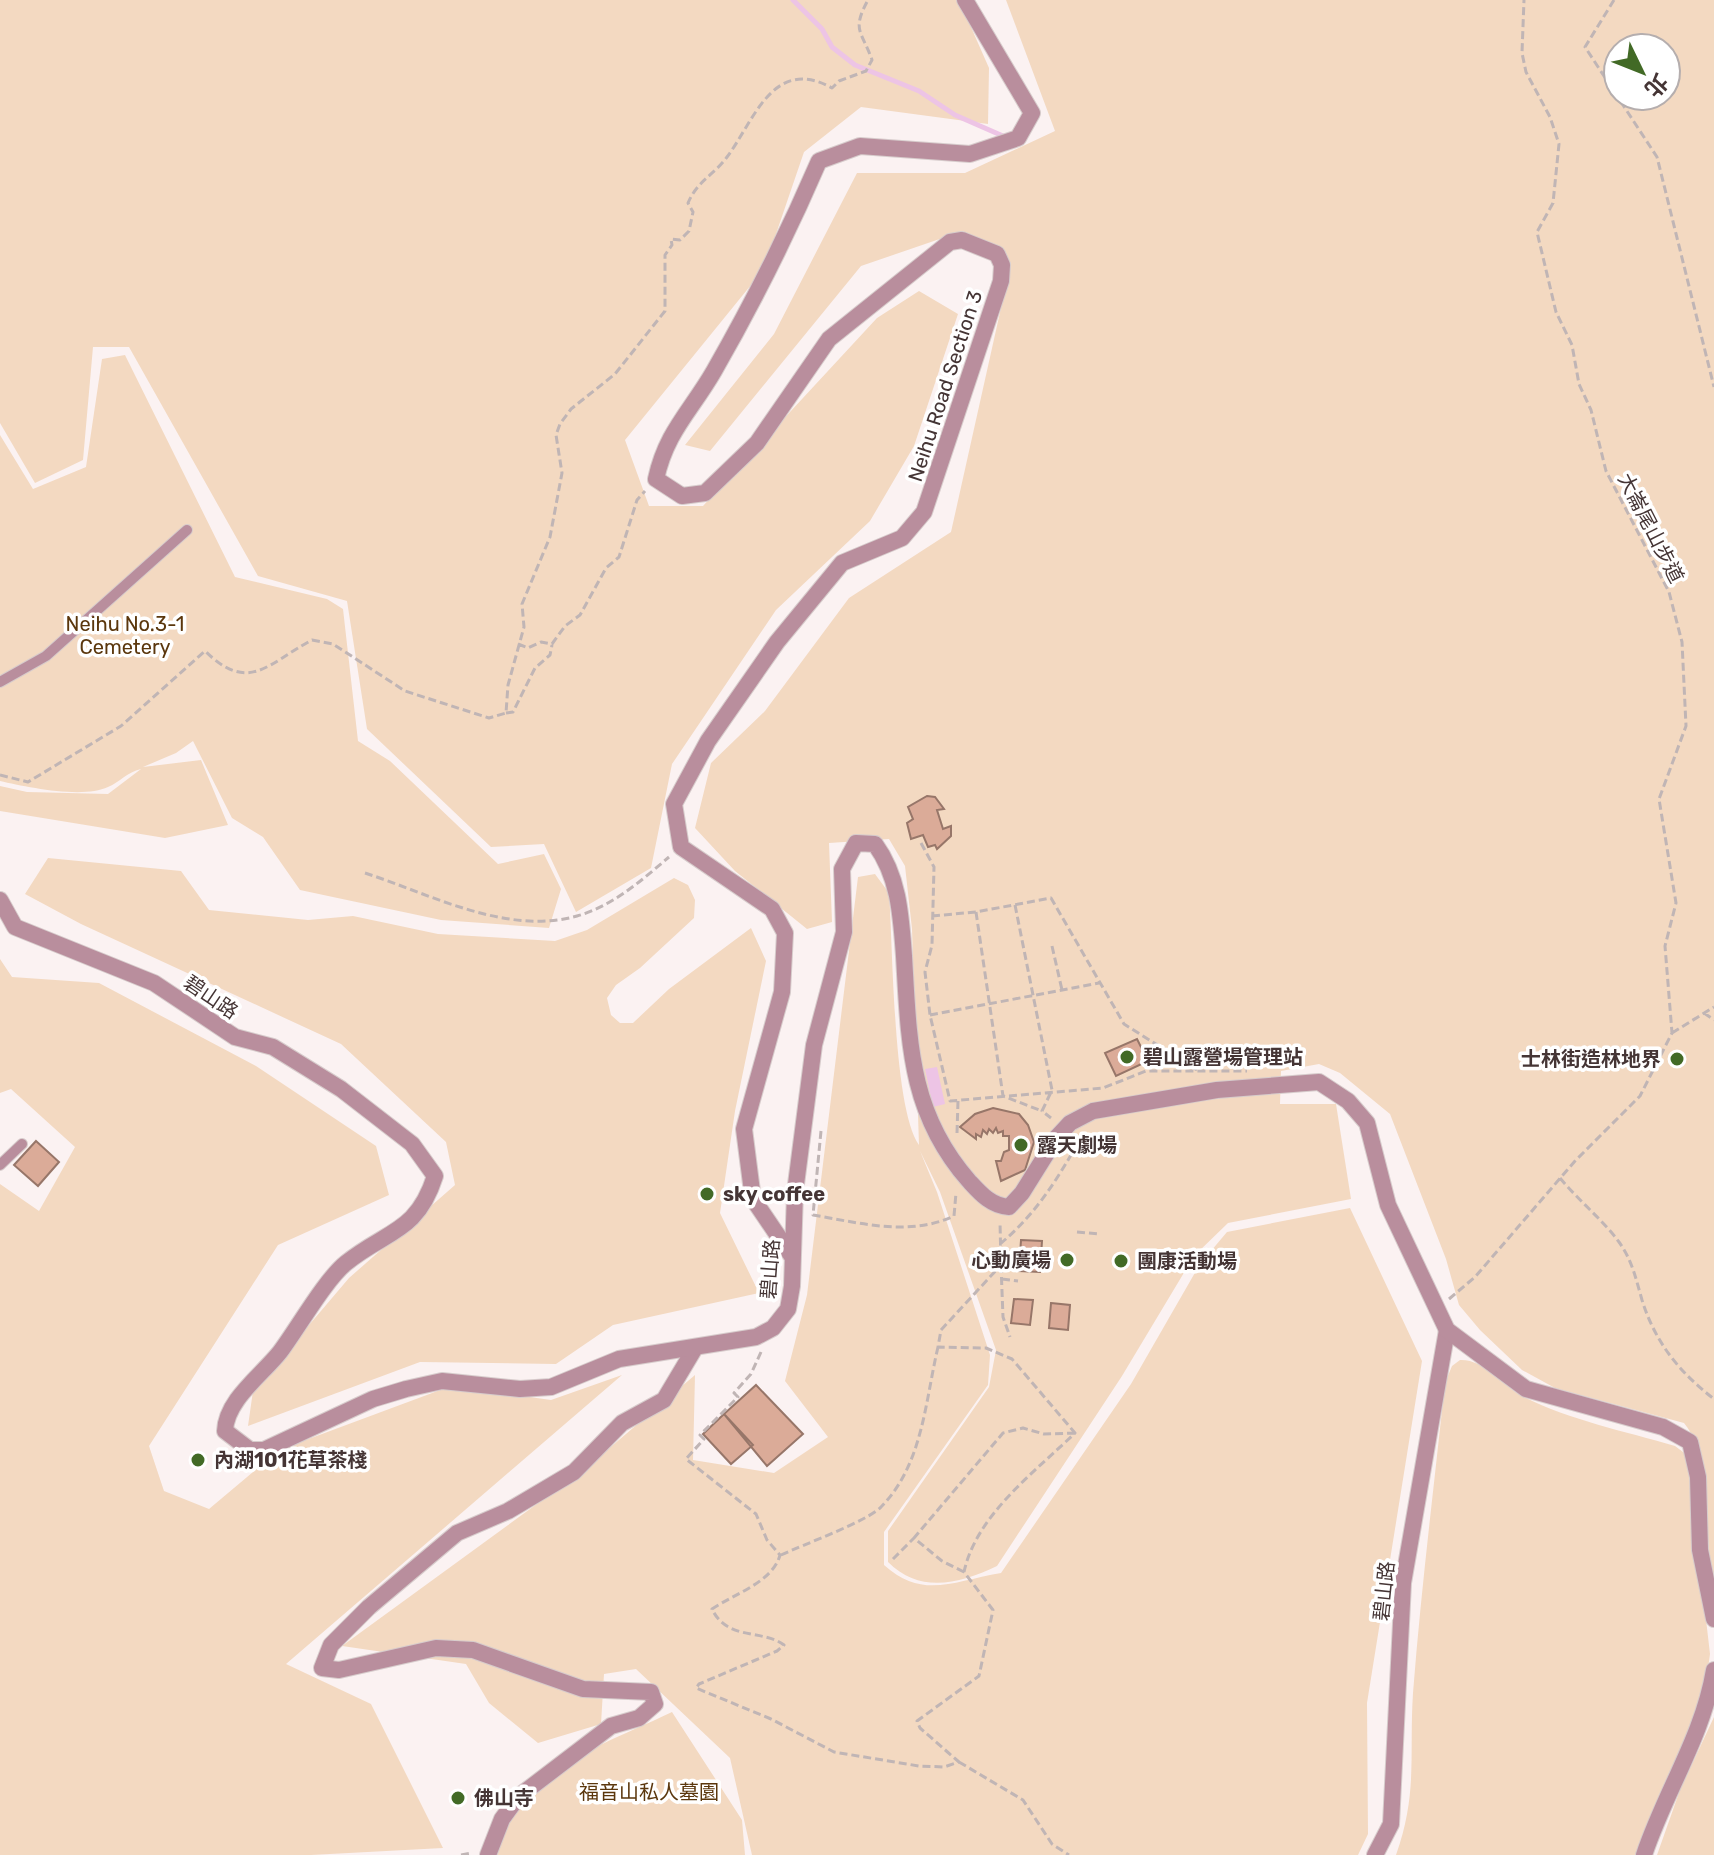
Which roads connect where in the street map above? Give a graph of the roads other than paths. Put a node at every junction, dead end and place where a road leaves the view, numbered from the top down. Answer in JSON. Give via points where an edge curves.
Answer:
{"nodes":[{"id":1,"x":965,"y":0,"type":"edge"},
{"id":2,"x":187,"y":530,"type":"dead end"},
{"id":3,"x":0,"y":682,"type":"edge"},
{"id":4,"x":0,"y":900,"type":"edge"},
{"id":5,"x":22,"y":1144,"type":"dead end"},
{"id":6,"x":0,"y":1165,"type":"edge"},
{"id":7,"x":791,"y":1255,"type":"junction"},
{"id":8,"x":1447,"y":1330,"type":"junction"},
{"id":9,"x":695,"y":1348,"type":"junction"},
{"id":10,"x":1714,"y":1619,"type":"edge"},
{"id":11,"x":1714,"y":1670,"type":"edge"},
{"id":12,"x":488,"y":1855,"type":"edge"},
{"id":13,"x":1375,"y":1855,"type":"edge"},
{"id":14,"x":1644,"y":1855,"type":"edge"}],
"edges":[{"from":1,"to":7,"type":"street","name":"Neihu Road Section 3","via":[[1032,113],[1018,138],[970,154],[860,146],[819,161],[783,246],[713,374],[663,449],[656,479],[682,496],[705,493],[757,443],[829,339],[950,242],[962,240],[997,254],[1001,281],[924,512],[902,538],[842,563],[777,642],[708,741],[674,804],[681,847],[772,909],[785,933],[782,992],[744,1129],[753,1199]]},
{"from":2,"to":3,"type":"lane","via":[[46,656]]},
{"from":4,"to":9,"type":"street","name":"碧山路","via":[[15,927],[154,983],[235,1037],[273,1047],[341,1089],[412,1144],[435,1176],[427,1203],[402,1229],[344,1264],[228,1412],[225,1431],[240,1445],[264,1450],[373,1399],[442,1381],[551,1387],[619,1359]]},
{"from":5,"to":6,"type":"lane"},
{"from":7,"to":8,"type":"street","name":"碧山路","via":[[814,1045],[844,932],[842,869],[856,843],[875,844],[886,860],[900,907],[917,1093],[937,1137],[987,1199],[1009,1207],[1064,1129],[1093,1111],[1319,1082],[1348,1101],[1367,1123],[1388,1205]]},
{"from":7,"to":9,"type":"street","name":"碧山路","via":[[788,1309],[773,1328],[756,1337]]},
{"from":8,"to":10,"type":"street","via":[[1526,1389],[1663,1427],[1690,1442],[1698,1477],[1700,1550]]},
{"from":8,"to":13,"type":"street","name":"碧山路","via":[[1403,1583],[1391,1824]]},
{"from":9,"to":12,"type":"street","via":[[664,1400],[622,1423],[574,1472],[508,1511],[457,1533],[331,1645],[322,1668],[339,1670],[436,1648],[473,1650],[583,1689],[651,1692],[655,1704],[639,1718],[611,1726],[518,1797],[502,1819]]},
{"from":11,"to":14,"type":"street","via":[[1708,1710]]}]}
